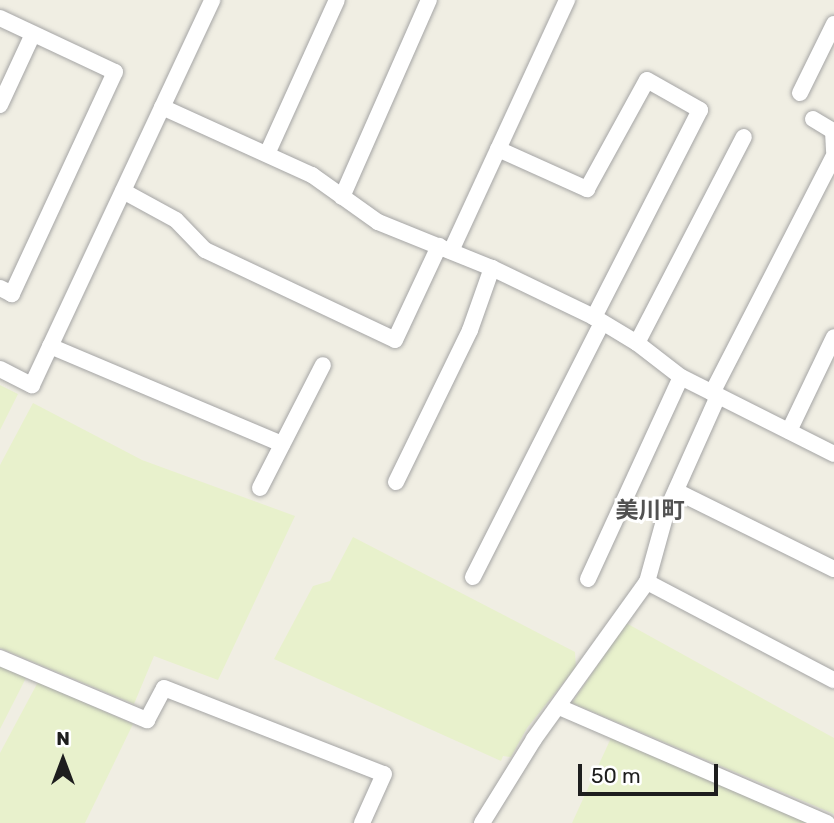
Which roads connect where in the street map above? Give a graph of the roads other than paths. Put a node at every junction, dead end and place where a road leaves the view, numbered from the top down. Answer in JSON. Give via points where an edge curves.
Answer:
{"nodes":[{"id":1,"x":212,"y":0,"type":"edge"},
{"id":2,"x":337,"y":0,"type":"edge"},
{"id":3,"x":429,"y":0,"type":"edge"},
{"id":4,"x":567,"y":0,"type":"edge"},
{"id":5,"x":0,"y":18,"type":"edge"},
{"id":6,"x":834,"y":24,"type":"edge"},
{"id":7,"x":33,"y":34,"type":"junction"},
{"id":8,"x":800,"y":93,"type":"dead end"},
{"id":9,"x":0,"y":105,"type":"edge"},
{"id":10,"x":162,"y":107,"type":"junction"},
{"id":11,"x":813,"y":119,"type":"dead end"},
{"id":12,"x":744,"y":136,"type":"dead end"},
{"id":13,"x":498,"y":149,"type":"junction"},
{"id":14,"x":267,"y":154,"type":"junction"},
{"id":15,"x":834,"y":154,"type":"edge"},
{"id":16,"x":123,"y":191,"type":"junction"},
{"id":17,"x":342,"y":197,"type":"junction"},
{"id":18,"x":445,"y":248,"type":"junction"},
{"id":19,"x":492,"y":268,"type":"junction"},
{"id":20,"x":0,"y":288,"type":"edge"},
{"id":21,"x":598,"y":320,"type":"junction"},
{"id":22,"x":834,"y":337,"type":"edge"},
{"id":23,"x":637,"y":343,"type":"junction"},
{"id":24,"x":50,"y":346,"type":"junction"},
{"id":25,"x":323,"y":365,"type":"dead end"},
{"id":26,"x":0,"y":369,"type":"edge"},
{"id":27,"x":681,"y":377,"type":"junction"},
{"id":28,"x":715,"y":395,"type":"junction"},
{"id":29,"x":789,"y":431,"type":"junction"},
{"id":30,"x":282,"y":444,"type":"junction"},
{"id":31,"x":834,"y":454,"type":"edge"},
{"id":32,"x":396,"y":482,"type":"dead end"},
{"id":33,"x":260,"y":488,"type":"dead end"},
{"id":34,"x":676,"y":491,"type":"junction"},
{"id":35,"x":834,"y":569,"type":"edge"},
{"id":36,"x":473,"y":577,"type":"dead end"},
{"id":37,"x":588,"y":579,"type":"dead end"},
{"id":38,"x":647,"y":582,"type":"junction"},
{"id":39,"x":0,"y":658,"type":"edge"},
{"id":40,"x":834,"y":680,"type":"edge"},
{"id":41,"x":559,"y":707,"type":"junction"},
{"id":42,"x":362,"y":823,"type":"edge"},
{"id":43,"x":482,"y":823,"type":"edge"},
{"id":44,"x":827,"y":823,"type":"edge"}],
"edges":[{"from":1,"to":10,"type":"street"},
{"from":2,"to":14,"type":"street"},
{"from":3,"to":17,"type":"street"},
{"from":4,"to":13,"type":"street"},
{"from":5,"to":7,"type":"street"},
{"from":6,"to":8,"type":"street"},
{"from":7,"to":9,"type":"street"},
{"from":7,"to":20,"type":"street","via":[[115,72],[12,294]]},
{"from":10,"to":14,"type":"street"},
{"from":10,"to":16,"type":"street"},
{"from":11,"to":15,"type":"street","via":[[833,131]]},
{"from":12,"to":23,"type":"street"},
{"from":13,"to":18,"type":"street"},
{"from":13,"to":21,"type":"street","via":[[587,189],[647,80],[700,110]]},
{"from":14,"to":17,"type":"street","via":[[312,175]]},
{"from":15,"to":28,"type":"street"},
{"from":16,"to":18,"type":"street","via":[[176,220],[205,250],[395,340]]},
{"from":16,"to":24,"type":"street"},
{"from":17,"to":18,"type":"street","via":[[378,222]]},
{"from":18,"to":19,"type":"street"},
{"from":19,"to":21,"type":"street"},
{"from":19,"to":32,"type":"street","via":[[470,330]]},
{"from":21,"to":23,"type":"street"},
{"from":21,"to":36,"type":"street"},
{"from":22,"to":29,"type":"street"},
{"from":23,"to":27,"type":"street"},
{"from":24,"to":26,"type":"street","via":[[32,385]]},
{"from":24,"to":30,"type":"street"},
{"from":25,"to":30,"type":"street"},
{"from":27,"to":28,"type":"street"},
{"from":27,"to":37,"type":"street"},
{"from":28,"to":29,"type":"street"},
{"from":28,"to":34,"type":"street"},
{"from":29,"to":31,"type":"street"},
{"from":30,"to":33,"type":"street"},
{"from":34,"to":35,"type":"street"},
{"from":34,"to":38,"type":"street"},
{"from":38,"to":40,"type":"street"},
{"from":38,"to":41,"type":"street"},
{"from":39,"to":42,"type":"street","via":[[147,720],[164,688],[384,774]]},
{"from":41,"to":43,"type":"street","via":[[534,738]]},
{"from":41,"to":44,"type":"street"}]}
